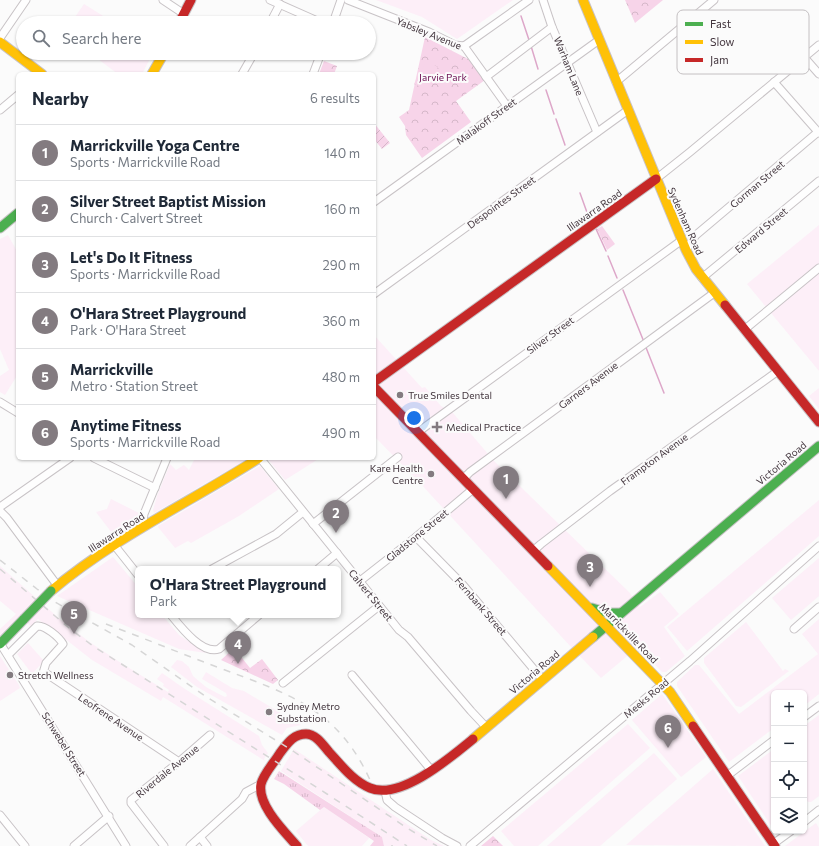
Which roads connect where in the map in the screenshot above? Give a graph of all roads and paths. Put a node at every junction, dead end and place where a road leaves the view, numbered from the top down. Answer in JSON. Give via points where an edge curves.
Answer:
{"nodes":[{"id":1,"x":26,"y":0,"type":"edge"},
{"id":2,"x":163,"y":0,"type":"edge"},
{"id":3,"x":191,"y":0,"type":"edge"},
{"id":4,"x":270,"y":0,"type":"edge"},
{"id":5,"x":341,"y":0,"type":"edge"},
{"id":6,"x":348,"y":0,"type":"edge"},
{"id":7,"x":529,"y":0,"type":"edge"},
{"id":8,"x":543,"y":0,"type":"edge"},
{"id":9,"x":583,"y":0,"type":"edge"},
{"id":10,"x":714,"y":0,"type":"edge"},
{"id":11,"x":280,"y":4,"type":"junction"},
{"id":12,"x":702,"y":10,"type":"edge"},
{"id":13,"x":184,"y":14,"type":"joint"},
{"id":14,"x":274,"y":16,"type":"edge"},
{"id":15,"x":307,"y":16,"type":"edge"},
{"id":16,"x":335,"y":16,"type":"edge"},
{"id":17,"x":552,"y":27,"type":"junction"},
{"id":18,"x":677,"y":31,"type":"edge"},
{"id":19,"x":0,"y":38,"type":"edge"},
{"id":20,"x":599,"y":40,"type":"junction"},
{"id":21,"x":0,"y":42,"type":"edge"},
{"id":22,"x":819,"y":45,"type":"edge"},
{"id":23,"x":464,"y":46,"type":"junction"},
{"id":24,"x":809,"y":52,"type":"edge"},
{"id":25,"x":16,"y":54,"type":"edge"},
{"id":26,"x":24,"y":60,"type":"edge"},
{"id":27,"x":160,"y":60,"type":"edge"},
{"id":28,"x":250,"y":60,"type":"edge"},
{"id":29,"x":318,"y":60,"type":"edge"},
{"id":30,"x":568,"y":62,"type":"junction"},
{"id":31,"x":809,"y":62,"type":"edge"},
{"id":32,"x":39,"y":72,"type":"edge"},
{"id":33,"x":153,"y":72,"type":"edge"},
{"id":34,"x":243,"y":72,"type":"edge"},
{"id":35,"x":314,"y":72,"type":"edge"},
{"id":36,"x":783,"y":74,"type":"edge"},
{"id":37,"x":819,"y":74,"type":"edge"},
{"id":38,"x":486,"y":77,"type":"junction"},
{"id":39,"x":616,"y":82,"type":"junction"},
{"id":40,"x":774,"y":82,"type":"junction"},
{"id":41,"x":16,"y":97,"type":"edge"},
{"id":42,"x":507,"y":106,"type":"junction"},
{"id":43,"x":0,"y":110,"type":"edge"},
{"id":44,"x":628,"y":110,"type":"junction"},
{"id":45,"x":597,"y":132,"type":"junction"},
{"id":46,"x":819,"y":133,"type":"edge"},
{"id":47,"x":656,"y":179,"type":"junction"},
{"id":48,"x":819,"y":181,"type":"edge"},
{"id":49,"x":376,"y":201,"type":"edge"},
{"id":50,"x":16,"y":215,"type":"edge"},
{"id":51,"x":0,"y":228,"type":"edge"},
{"id":52,"x":696,"y":235,"type":"junction"},
{"id":53,"x":681,"y":237,"type":"junction"},
{"id":54,"x":686,"y":250,"type":"junction"},
{"id":55,"x":819,"y":268,"type":"edge"},
{"id":56,"x":702,"y":278,"type":"junction"},
{"id":57,"x":376,"y":293,"type":"edge"},
{"id":58,"x":714,"y":293,"type":"junction"},
{"id":59,"x":744,"y":330,"type":"junction"},
{"id":60,"x":778,"y":371,"type":"junction"},
{"id":61,"x":376,"y":381,"type":"edge"},
{"id":62,"x":376,"y":389,"type":"edge"},
{"id":63,"x":0,"y":402,"type":"edge"},
{"id":64,"x":16,"y":413,"type":"edge"},
{"id":65,"x":819,"y":422,"type":"edge"},
{"id":66,"x":418,"y":432,"type":"junction"},
{"id":67,"x":819,"y":446,"type":"edge"},
{"id":68,"x":398,"y":457,"type":"dead end"},
{"id":69,"x":67,"y":460,"type":"edge"},
{"id":70,"x":98,"y":460,"type":"edge"},
{"id":71,"x":166,"y":460,"type":"edge"},
{"id":72,"x":257,"y":460,"type":"edge"},
{"id":73,"x":262,"y":460,"type":"edge"},
{"id":74,"x":463,"y":478,"type":"junction"},
{"id":75,"x":154,"y":488,"type":"junction"},
{"id":76,"x":473,"y":489,"type":"junction"},
{"id":77,"x":0,"y":506,"type":"edge"},
{"id":78,"x":0,"y":511,"type":"edge"},
{"id":79,"x":303,"y":512,"type":"junction"},
{"id":80,"x":313,"y":524,"type":"junction"},
{"id":81,"x":144,"y":527,"type":"junction"},
{"id":82,"x":416,"y":537,"type":"junction"},
{"id":83,"x":115,"y":546,"type":"junction"},
{"id":84,"x":819,"y":546,"type":"edge"},
{"id":85,"x":533,"y":551,"type":"junction"},
{"id":86,"x":337,"y":553,"type":"junction"},
{"id":87,"x":217,"y":566,"type":"edge"},
{"id":88,"x":322,"y":566,"type":"edge"},
{"id":89,"x":135,"y":571,"type":"edge"},
{"id":90,"x":360,"y":581,"type":"junction"},
{"id":91,"x":54,"y":588,"type":"junction"},
{"id":92,"x":586,"y":604,"type":"junction"},
{"id":93,"x":379,"y":606,"type":"junction"},
{"id":94,"x":819,"y":607,"type":"edge"},
{"id":95,"x":622,"y":613,"type":"junction"},
{"id":96,"x":174,"y":618,"type":"edge"},
{"id":97,"x":254,"y":618,"type":"edge"},
{"id":98,"x":607,"y":626,"type":"junction"},
{"id":99,"x":794,"y":629,"type":"dead end"},
{"id":100,"x":0,"y":644,"type":"edge"},
{"id":101,"x":8,"y":655,"type":"junction"},
{"id":102,"x":352,"y":675,"type":"dead end"},
{"id":103,"x":542,"y":679,"type":"junction"},
{"id":104,"x":283,"y":683,"type":"dead end"},
{"id":105,"x":663,"y":684,"type":"junction"},
{"id":106,"x":819,"y":706,"type":"edge"},
{"id":107,"x":807,"y":715,"type":"edge"},
{"id":108,"x":486,"y":727,"type":"junction"},
{"id":109,"x":210,"y":735,"type":"dead end"},
{"id":110,"x":771,"y":742,"type":"edge"},
{"id":111,"x":179,"y":762,"type":"junction"},
{"id":112,"x":432,"y":771,"type":"junction"},
{"id":113,"x":727,"y":776,"type":"junction"},
{"id":114,"x":261,"y":784,"type":"junction"},
{"id":115,"x":385,"y":791,"type":"junction"},
{"id":116,"x":819,"y":810,"type":"edge"},
{"id":117,"x":0,"y":816,"type":"edge"},
{"id":118,"x":109,"y":816,"type":"junction"},
{"id":119,"x":807,"y":820,"type":"edge"},
{"id":120,"x":787,"y":834,"type":"edge"},
{"id":121,"x":200,"y":837,"type":"junction"},
{"id":122,"x":774,"y":845,"type":"edge"},
{"id":123,"x":25,"y":846,"type":"edge"},
{"id":124,"x":74,"y":846,"type":"edge"},
{"id":125,"x":126,"y":846,"type":"edge"},
{"id":126,"x":164,"y":846,"type":"edge"},
{"id":127,"x":190,"y":846,"type":"edge"},
{"id":128,"x":207,"y":846,"type":"edge"},
{"id":129,"x":297,"y":846,"type":"edge"},
{"id":130,"x":457,"y":846,"type":"edge"},
{"id":131,"x":470,"y":846,"type":"edge"}],
"edges":[{"from":1,"to":19,"type":"street"},
{"from":2,"to":13,"type":"street"},
{"from":3,"to":13,"type":"main road"},
{"from":4,"to":11,"type":"street"},
{"from":5,"to":16,"type":"street"},
{"from":6,"to":23,"type":"street","name":"Yabsley Avenue","via":[[429,32],[454,45]]},
{"from":7,"to":23,"type":"street"},
{"from":8,"to":17,"type":"street","name":"Warham Lane"},
{"from":9,"to":20,"type":"main road","name":"Sydenham Road"},
{"from":10,"to":12,"type":"street"},
{"from":11,"to":14,"type":"street"},
{"from":11,"to":15,"type":"street"},
{"from":17,"to":30,"type":"street","name":"Warham Lane"},
{"from":17,"to":38,"type":"street"},
{"from":18,"to":39,"type":"street"},
{"from":20,"to":30,"type":"street","name":"Malakoff Street"},
{"from":20,"to":39,"type":"main road","name":"Sydenham Road"},
{"from":21,"to":25,"type":"main road"},
{"from":22,"to":24,"type":"street","name":"Illawarra Road"},
{"from":23,"to":38,"type":"street","name":"Yabsley Avenue"},
{"from":26,"to":32,"type":"main road"},
{"from":27,"to":33,"type":"main road"},
{"from":28,"to":34,"type":"street"},
{"from":29,"to":35,"type":"street"},
{"from":30,"to":42,"type":"street","name":"Malakoff Street"},
{"from":30,"to":45,"type":"street","name":"Warham Lane"},
{"from":31,"to":37,"type":"street"},
{"from":36,"to":40,"type":"street","name":"Illawarra Road"},
{"from":38,"to":42,"type":"street","name":"Yabsley Avenue"},
{"from":39,"to":44,"type":"main road","name":"Sydenham Road"},
{"from":40,"to":46,"type":"street"},
{"from":40,"to":47,"type":"street","name":"Illawarra Road"},
{"from":41,"to":43,"type":"street"},
{"from":42,"to":49,"type":"street","name":"Malakoff Street"},
{"from":44,"to":45,"type":"street","name":"Despointes Street"},
{"from":44,"to":47,"type":"main road","name":"Sydenham Road"},
{"from":45,"to":57,"type":"street","name":"Despointes Street"},
{"from":46,"to":52,"type":"street","name":"Gorman Street"},
{"from":47,"to":53,"type":"main road","name":"Sydenham Road"},
{"from":47,"to":61,"type":"main road","name":"Illawarra Road"},
{"from":48,"to":56,"type":"street","name":"Edward Street"},
{"from":50,"to":51,"type":"main road"},
{"from":52,"to":53,"type":"street"},
{"from":52,"to":54,"type":"street","name":"Gorman Street"},
{"from":53,"to":54,"type":"main road","name":"Sydenham Road"},
{"from":53,"to":66,"type":"street","name":"Silver Street"},
{"from":54,"to":56,"type":"main road","name":"Sydenham Road"},
{"from":55,"to":59,"type":"street"},
{"from":56,"to":58,"type":"main road","name":"Sydenham Road"},
{"from":58,"to":59,"type":"main road","name":"Sydenham Road"},
{"from":58,"to":74,"type":"street","name":"Garners Avenue"},
{"from":59,"to":60,"type":"main road","name":"Sydenham Road"},
{"from":60,"to":65,"type":"main road","name":"Sydenham Road"},
{"from":60,"to":85,"type":"street","name":"Frampton Avenue","via":[[610,491]]},
{"from":62,"to":66,"type":"main road","name":"Marrickville Road"},
{"from":63,"to":64,"type":"street"},
{"from":66,"to":74,"type":"main road","name":"Marrickville Road"},
{"from":67,"to":95,"type":"main road","name":"Victoria Road"},
{"from":68,"to":80,"type":"street"},
{"from":69,"to":77,"type":"street"},
{"from":70,"to":75,"type":"street"},
{"from":71,"to":75,"type":"street"},
{"from":72,"to":81,"type":"main road","name":"Illawarra Road"},
{"from":73,"to":79,"type":"street","name":"Calvert Street"},
{"from":74,"to":76,"type":"main road","name":"Marrickville Road"},
{"from":75,"to":81,"type":"street","via":[[144,514]]},
{"from":76,"to":82,"type":"street","name":"Gladstone Street"},
{"from":76,"to":85,"type":"main road","name":"Marrickville Road"},
{"from":78,"to":91,"type":"street"},
{"from":79,"to":80,"type":"street","name":"Calvert Street"},
{"from":79,"to":87,"type":"street","via":[[276,534]]},
{"from":80,"to":86,"type":"street","name":"Calvert Street"},
{"from":81,"to":83,"type":"main road","name":"Illawarra Road"},
{"from":82,"to":90,"type":"street","name":"Gladstone Street"},
{"from":82,"to":103,"type":"street","name":"Fernbank Street","via":[[463,584]]},
{"from":83,"to":89,"type":"street"},
{"from":83,"to":91,"type":"main road","name":"Illawarra Road"},
{"from":84,"to":105,"type":"street","name":"Meeks Road"},
{"from":85,"to":92,"type":"main road","name":"Marrickville Road"},
{"from":86,"to":88,"type":"street"},
{"from":86,"to":90,"type":"street","name":"Calvert Street"},
{"from":90,"to":93,"type":"street","name":"Calvert Street"},
{"from":91,"to":100,"type":"main road","name":"Illawarra Road","bridge":true},
{"from":92,"to":95,"type":"main road","via":[[601,612]]},
{"from":92,"to":98,"type":"main road","name":"Marrickville Road"},
{"from":93,"to":104,"type":"street"},
{"from":93,"to":108,"type":"street","name":"Calvert Street","via":[[470,712]]},
{"from":94,"to":99,"type":"street"},
{"from":95,"to":98,"type":"main road","name":"Victoria Road"},
{"from":96,"to":97,"type":"street","via":[[190,637],[206,648],[215,650]]},
{"from":98,"to":103,"type":"main road","name":"Victoria Road"},
{"from":98,"to":105,"type":"main road","name":"Marrickville Road"},
{"from":100,"to":101,"type":"street","name":"Schwebel Street"},
{"from":101,"to":111,"type":"street","name":"Leofrene Avenue","via":[[37,626],[42,626],[61,640],[62,644],[46,663],[43,673]]},
{"from":101,"to":118,"type":"street","name":"Schwebel Street"},
{"from":102,"to":112,"type":"street"},
{"from":103,"to":108,"type":"main road","name":"Victoria Road"},
{"from":105,"to":113,"type":"main road","name":"Marrickville Road"},
{"from":105,"to":131,"type":"street","name":"Meeks Road"},
{"from":106,"to":107,"type":"street"},
{"from":108,"to":112,"type":"main road","name":"Victoria Road"},
{"from":109,"to":111,"type":"street","name":"Riverdale Avenue"},
{"from":110,"to":113,"type":"street"},
{"from":111,"to":126,"type":"street","name":"Riverdale Avenue","via":[[131,800]]},
{"from":112,"to":115,"type":"main road","name":"Victoria Road"},
{"from":113,"to":122,"type":"main road","name":"Marrickville Road"},
{"from":114,"to":115,"type":"main road","via":[[290,739],[306,734],[317,739],[359,782],[371,789]]},
{"from":114,"to":121,"type":"street","via":[[246,792],[242,800]]},
{"from":114,"to":129,"type":"main road","via":[[260,791],[264,804]]},
{"from":115,"to":130,"type":"street","via":[[387,800],[395,807]]},
{"from":116,"to":119,"type":"street"},
{"from":117,"to":123,"type":"street"},
{"from":118,"to":124,"type":"street"},
{"from":118,"to":125,"type":"street","name":"Schwebel Street"},
{"from":120,"to":122,"type":"street"},
{"from":121,"to":127,"type":"street"},
{"from":121,"to":128,"type":"street"}]}
